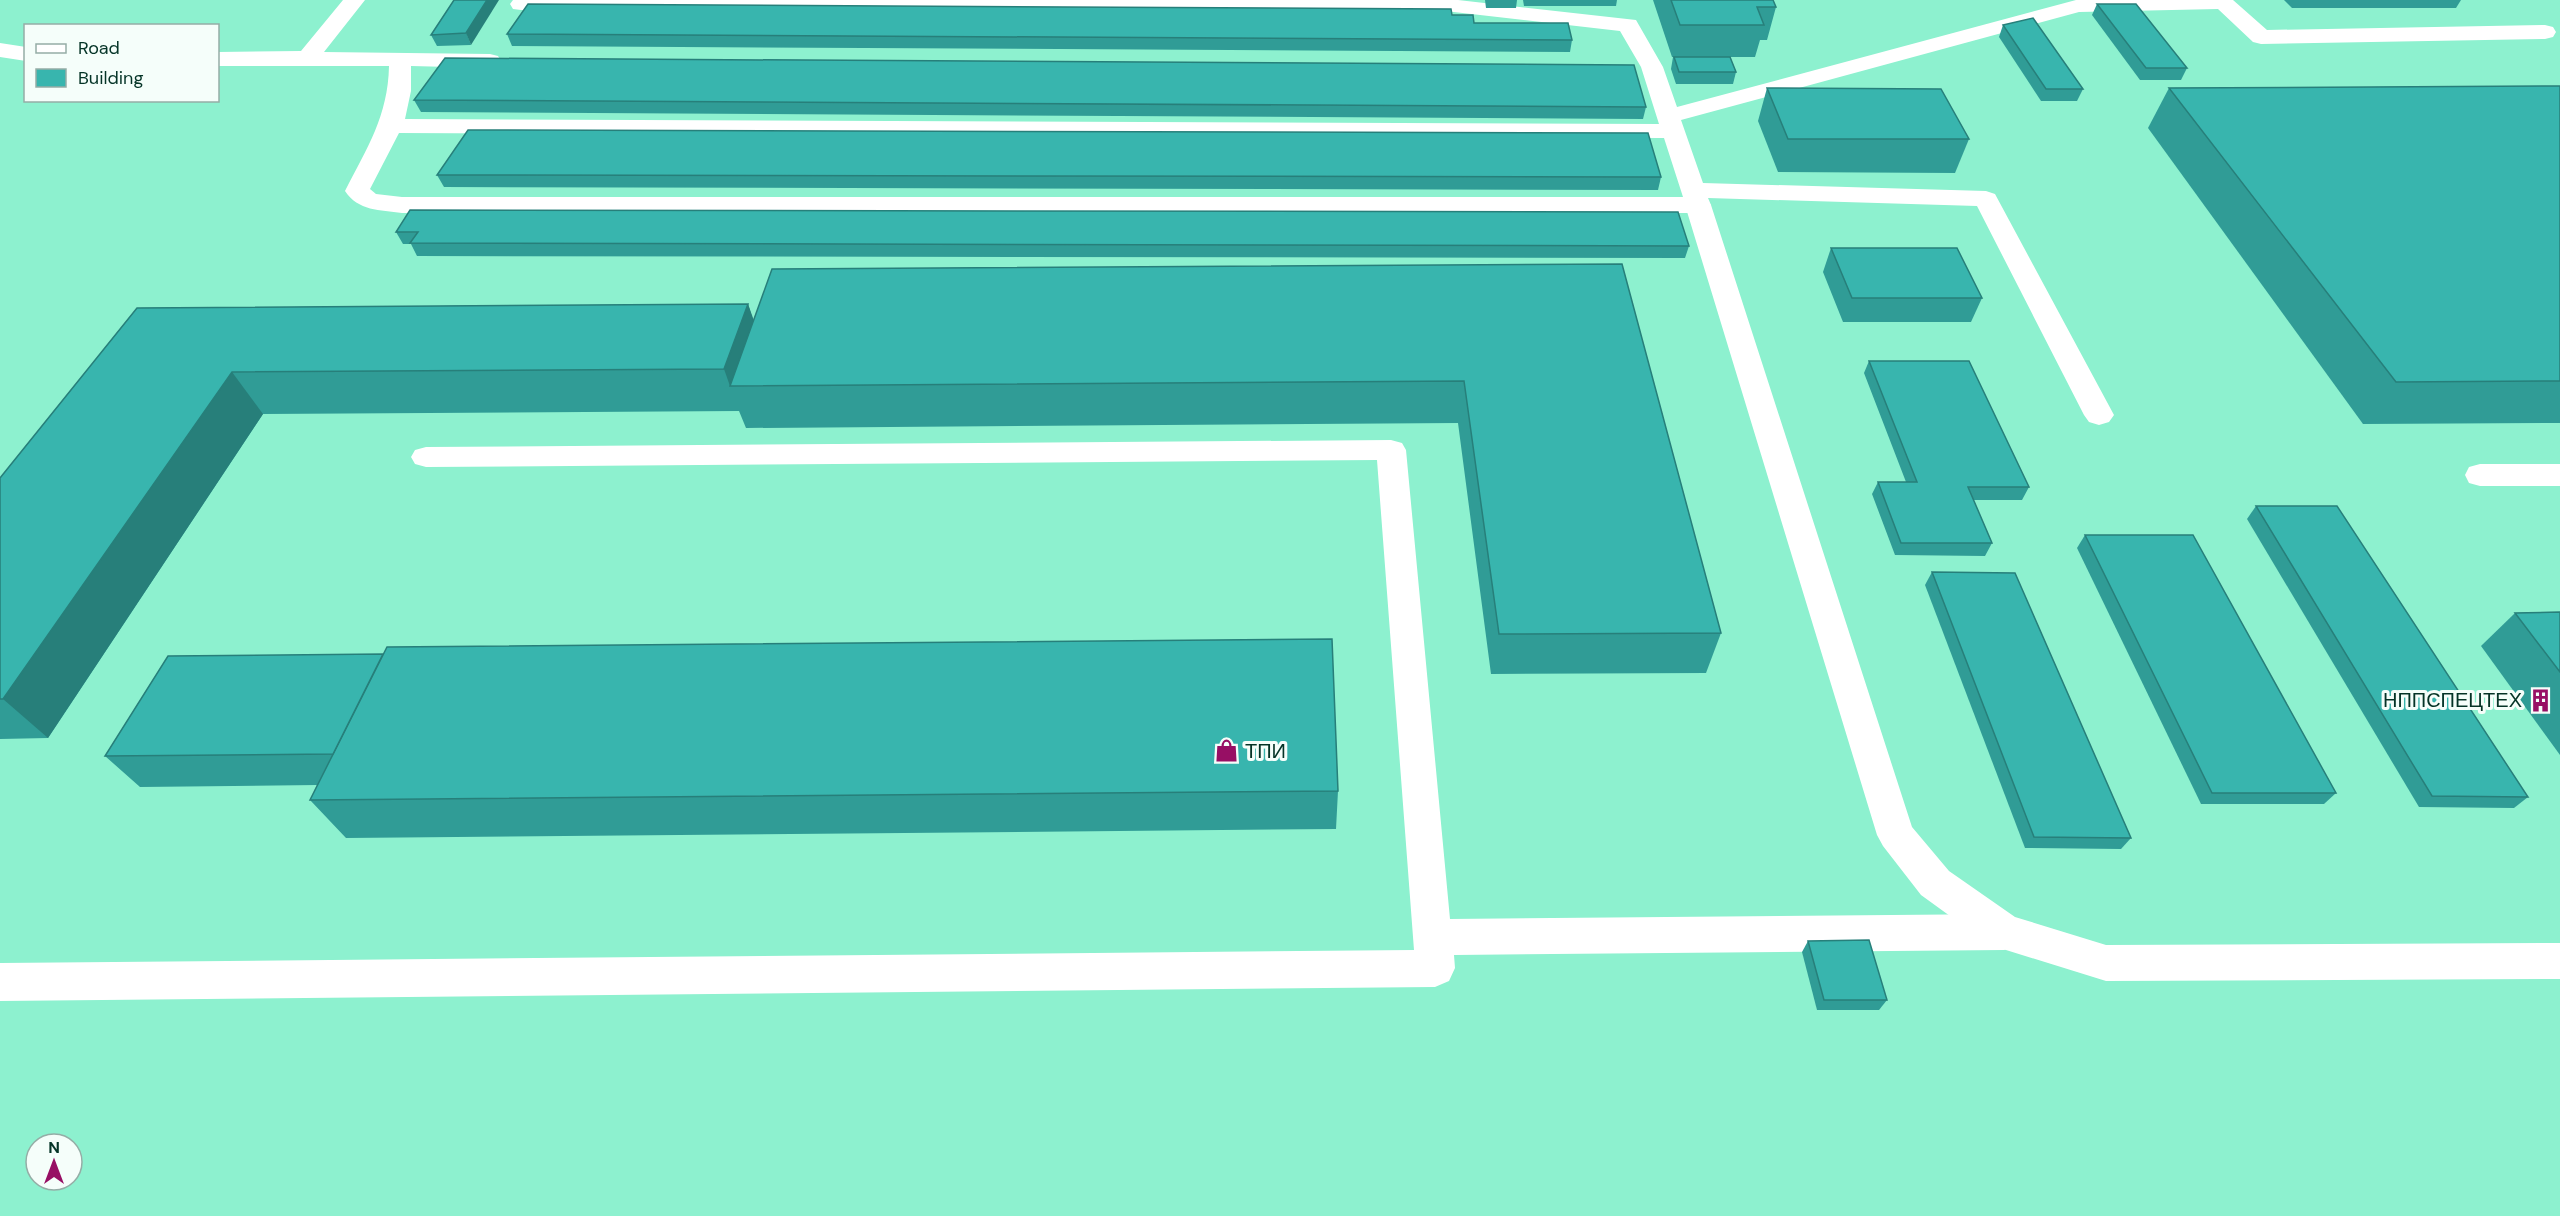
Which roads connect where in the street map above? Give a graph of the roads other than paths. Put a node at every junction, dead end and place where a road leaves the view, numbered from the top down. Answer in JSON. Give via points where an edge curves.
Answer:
{"nodes":[{"id":1,"x":354,"y":0,"type":"edge"},
{"id":2,"x":524,"y":0,"type":"edge"},
{"id":3,"x":2223,"y":1,"type":"edge"},
{"id":4,"x":639,"y":2,"type":"edge"},
{"id":5,"x":756,"y":2,"type":"edge"},
{"id":6,"x":866,"y":2,"type":"edge"},
{"id":7,"x":985,"y":2,"type":"edge"},
{"id":8,"x":1092,"y":2,"type":"edge"},
{"id":9,"x":1211,"y":3,"type":"edge"},
{"id":10,"x":1293,"y":3,"type":"edge"},
{"id":11,"x":1366,"y":3,"type":"edge"},
{"id":12,"x":1444,"y":3,"type":"edge"},
{"id":13,"x":2076,"y":3,"type":"edge"},
{"id":14,"x":2545,"y":32,"type":"dead end"},
{"id":15,"x":0,"y":50,"type":"edge"},
{"id":16,"x":24,"y":54,"type":"edge"},
{"id":17,"x":307,"y":58,"type":"junction"},
{"id":18,"x":219,"y":59,"type":"edge"},
{"id":19,"x":400,"y":60,"type":"junction"},
{"id":20,"x":514,"y":61,"type":"edge"},
{"id":21,"x":1628,"y":67,"type":"edge"},
{"id":22,"x":1652,"y":67,"type":"junction"},
{"id":23,"x":1671,"y":124,"type":"junction"},
{"id":24,"x":391,"y":126,"type":"junction"},
{"id":25,"x":1695,"y":198,"type":"junction"},
{"id":26,"x":2099,"y":415,"type":"dead end"},
{"id":27,"x":426,"y":457,"type":"dead end"},
{"id":28,"x":2480,"y":475,"type":"dead end"},
{"id":29,"x":2560,"y":475,"type":"edge"},
{"id":30,"x":2004,"y":932,"type":"junction"},
{"id":31,"x":1433,"y":937,"type":"junction"},
{"id":32,"x":2560,"y":961,"type":"edge"},
{"id":33,"x":0,"y":982,"type":"edge"}],
"edges":[{"from":1,"to":17,"type":"street"},
{"from":2,"to":4,"type":"street","via":[[522,4]]},
{"from":3,"to":13,"type":"street"},
{"from":3,"to":14,"type":"street","via":[[2261,37]]},
{"from":4,"to":5,"type":"street"},
{"from":5,"to":6,"type":"street"},
{"from":6,"to":7,"type":"street"},
{"from":7,"to":8,"type":"street"},
{"from":8,"to":9,"type":"street"},
{"from":9,"to":10,"type":"street"},
{"from":10,"to":11,"type":"street"},
{"from":11,"to":12,"type":"street"},
{"from":12,"to":22,"type":"street","via":[[1628,25]]},
{"from":13,"to":23,"type":"street"},
{"from":15,"to":16,"type":"street"},
{"from":17,"to":18,"type":"street"},
{"from":17,"to":19,"type":"street"},
{"from":19,"to":20,"type":"street"},
{"from":19,"to":24,"type":"street","via":[[400,90]]},
{"from":21,"to":22,"type":"street"},
{"from":22,"to":23,"type":"street"},
{"from":23,"to":24,"type":"street"},
{"from":23,"to":25,"type":"street"},
{"from":24,"to":25,"type":"street","via":[[357,191],[369,201],[402,205]]},
{"from":25,"to":26,"type":"street","via":[[1986,199]]},
{"from":25,"to":30,"type":"street","via":[[1896,835],[1935,883]]},
{"from":27,"to":31,"type":"street","via":[[1391,450]]},
{"from":28,"to":29,"type":"street"},
{"from":30,"to":31,"type":"street"},
{"from":30,"to":32,"type":"street","via":[[2106,963]]},
{"from":31,"to":33,"type":"street","via":[[1435,968]]}]}
